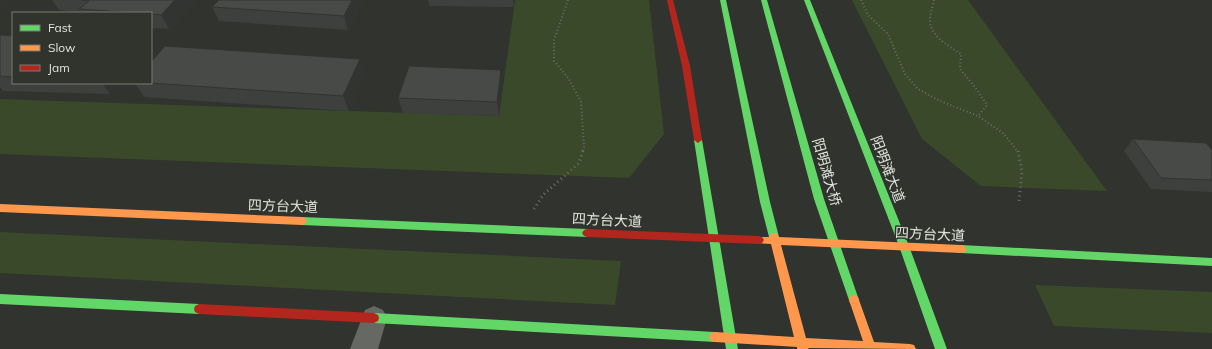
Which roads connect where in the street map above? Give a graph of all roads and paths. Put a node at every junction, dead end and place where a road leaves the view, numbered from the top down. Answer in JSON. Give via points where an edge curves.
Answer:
{"nodes":[{"id":1,"x":568,"y":0,"type":"edge"},
{"id":2,"x":670,"y":0,"type":"edge"},
{"id":3,"x":679,"y":0,"type":"edge"},
{"id":4,"x":723,"y":0,"type":"edge"},
{"id":5,"x":764,"y":0,"type":"edge"},
{"id":6,"x":807,"y":0,"type":"edge"},
{"id":7,"x":861,"y":0,"type":"edge"},
{"id":8,"x":934,"y":0,"type":"edge"},
{"id":9,"x":686,"y":66,"type":"junction"},
{"id":10,"x":978,"y":116,"type":"junction"},
{"id":11,"x":1019,"y":201,"type":"dead end"},
{"id":12,"x":0,"y":208,"type":"edge"},
{"id":13,"x":522,"y":230,"type":"junction"},
{"id":14,"x":715,"y":239,"type":"junction"},
{"id":15,"x":904,"y":246,"type":"junction"},
{"id":16,"x":1212,"y":262,"type":"edge"},
{"id":17,"x":0,"y":299,"type":"edge"},
{"id":18,"x":374,"y":318,"type":"junction"},
{"id":19,"x":730,"y":337,"type":"junction"},
{"id":20,"x":364,"y":349,"type":"edge"},
{"id":21,"x":732,"y":349,"type":"edge"},
{"id":22,"x":803,"y":349,"type":"edge"},
{"id":23,"x":870,"y":349,"type":"edge"},
{"id":24,"x":910,"y":349,"type":"edge"},
{"id":25,"x":941,"y":349,"type":"edge"}],
"edges":[{"from":1,"to":13,"type":"path","via":[[554,40],[554,61],[569,79],[581,102],[584,147],[579,163],[543,195]]},
{"from":2,"to":9,"type":"main road"},
{"from":3,"to":9,"type":"main road"},
{"from":4,"to":22,"type":"main road","via":[[765,202]]},
{"from":5,"to":23,"type":"main road","name":"阳明滩大桥","via":[[819,199]]},
{"from":6,"to":15,"type":"main road","name":"阳明滩大道"},
{"from":7,"to":10,"type":"path","via":[[868,15],[888,34],[905,74],[918,89]]},
{"from":8,"to":10,"type":"path","via":[[930,20],[935,32],[944,43],[961,54],[960,69],[987,105]]},
{"from":9,"to":14,"type":"main road"},
{"from":10,"to":11,"type":"path","via":[[1004,134],[1018,150],[1022,171]]},
{"from":12,"to":13,"type":"main road","name":"四方台大道"},
{"from":13,"to":14,"type":"main road","name":"四方台大道"},
{"from":14,"to":15,"type":"main road","name":"四方台大道"},
{"from":14,"to":19,"type":"main road"},
{"from":15,"to":16,"type":"main road","name":"四方台大道"},
{"from":15,"to":25,"type":"main road","name":"阳明滩大道"},
{"from":17,"to":18,"type":"main road"},
{"from":18,"to":19,"type":"main road"},
{"from":18,"to":20,"type":"street"},
{"from":19,"to":21,"type":"main road"},
{"from":19,"to":24,"type":"main road"}]}
